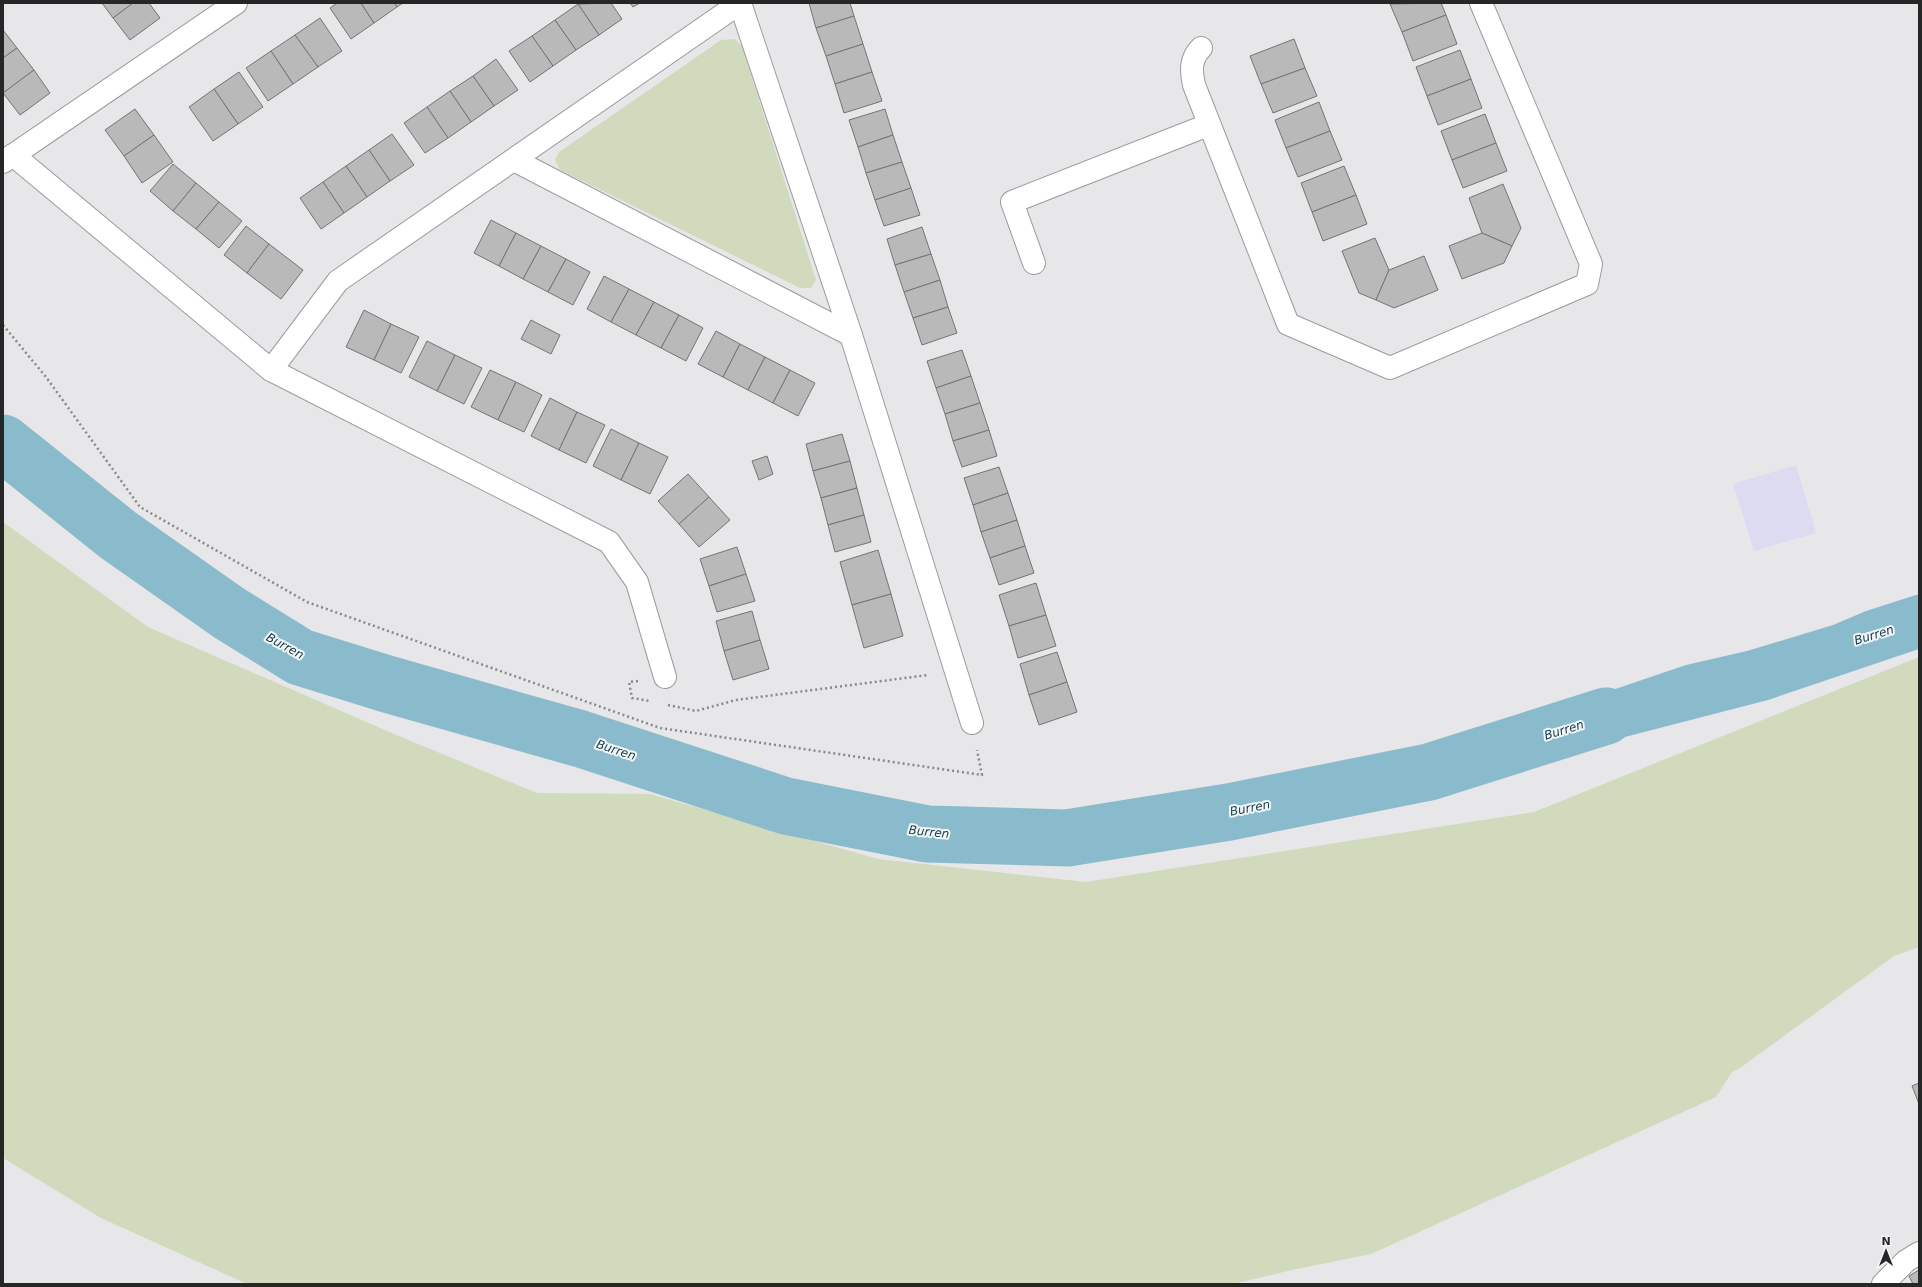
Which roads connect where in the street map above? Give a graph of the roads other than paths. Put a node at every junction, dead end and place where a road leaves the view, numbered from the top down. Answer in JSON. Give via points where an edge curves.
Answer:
{"nodes":[{"id":1,"x":740,"y":3,"type":"edge"},
{"id":2,"x":1481,"y":3,"type":"edge"},
{"id":3,"x":223,"y":7,"type":"edge"},
{"id":4,"x":1200,"y":48,"type":"dead end"},
{"id":5,"x":1208,"y":125,"type":"junction"},
{"id":6,"x":8,"y":158,"type":"edge"},
{"id":7,"x":514,"y":160,"type":"junction"},
{"id":8,"x":1034,"y":263,"type":"dead end"},
{"id":9,"x":851,"y":335,"type":"junction"},
{"id":10,"x":271,"y":370,"type":"junction"},
{"id":11,"x":665,"y":677,"type":"road end"},
{"id":12,"x":972,"y":723,"type":"dead end"},
{"id":13,"x":1919,"y":1253,"type":"edge"},
{"id":14,"x":1883,"y":1284,"type":"edge"}],
"edges":[{"from":1,"to":7,"type":"street"},
{"from":1,"to":9,"type":"street"},
{"from":2,"to":5,"type":"street","via":[[1591,264],[1587,284],[1390,368],[1288,324]]},
{"from":3,"to":6,"type":"street"},
{"from":4,"to":5,"type":"street","via":[[1194,57],[1192,76]]},
{"from":5,"to":8,"type":"street","via":[[1012,202]]},
{"from":6,"to":10,"type":"street"},
{"from":7,"to":9,"type":"street"},
{"from":7,"to":10,"type":"street","via":[[338,281]]},
{"from":9,"to":12,"type":"street"},
{"from":10,"to":11,"type":"street","via":[[609,542],[637,582]]},
{"from":13,"to":14,"type":"street","via":[[1906,1261]]}]}
